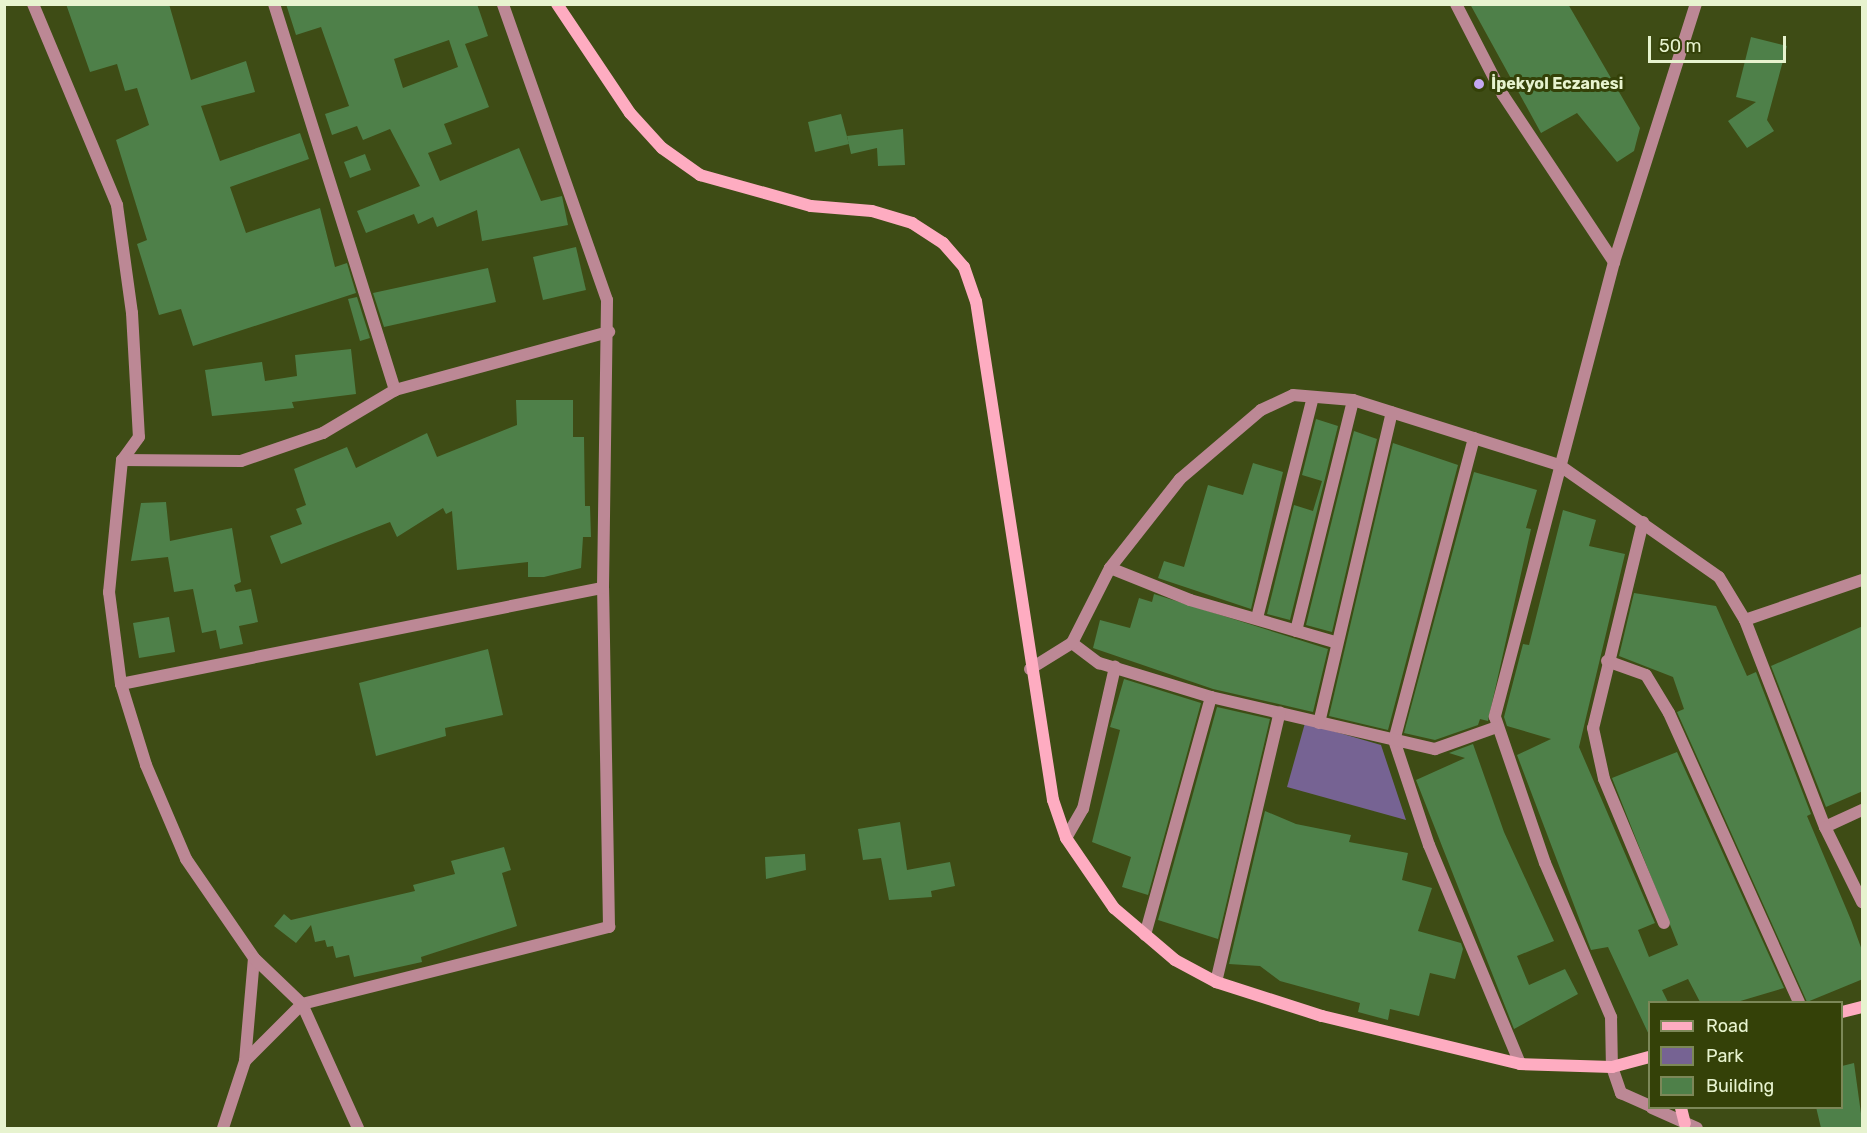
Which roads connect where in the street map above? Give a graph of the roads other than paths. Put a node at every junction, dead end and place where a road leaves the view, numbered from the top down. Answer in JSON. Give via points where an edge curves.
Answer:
{"nodes":[{"id":1,"x":33,"y":4,"type":"edge"},
{"id":2,"x":274,"y":4,"type":"edge"},
{"id":3,"x":503,"y":4,"type":"edge"},
{"id":4,"x":557,"y":4,"type":"edge"},
{"id":5,"x":1456,"y":4,"type":"edge"},
{"id":6,"x":1696,"y":4,"type":"edge"},
{"id":7,"x":1614,"y":262,"type":"junction"},
{"id":8,"x":609,"y":332,"type":"junction"},
{"id":9,"x":395,"y":390,"type":"junction"},
{"id":10,"x":1313,"y":397,"type":"junction"},
{"id":11,"x":1353,"y":400,"type":"junction"},
{"id":12,"x":1392,"y":412,"type":"junction"},
{"id":13,"x":1474,"y":438,"type":"junction"},
{"id":14,"x":122,"y":460,"type":"junction"},
{"id":15,"x":1559,"y":465,"type":"junction"},
{"id":16,"x":1643,"y":522,"type":"junction"},
{"id":17,"x":1110,"y":568,"type":"junction"},
{"id":18,"x":1863,"y":580,"type":"edge"},
{"id":19,"x":603,"y":588,"type":"junction"},
{"id":20,"x":1257,"y":618,"type":"junction"},
{"id":21,"x":1745,"y":620,"type":"junction"},
{"id":22,"x":1296,"y":631,"type":"junction"},
{"id":23,"x":1335,"y":642,"type":"junction"},
{"id":24,"x":1072,"y":643,"type":"junction"},
{"id":25,"x":1607,"y":661,"type":"junction"},
{"id":26,"x":1115,"y":667,"type":"junction"},
{"id":27,"x":1030,"y":669,"type":"junction"},
{"id":28,"x":121,"y":684,"type":"junction"},
{"id":29,"x":1211,"y":697,"type":"junction"},
{"id":30,"x":1280,"y":712,"type":"junction"},
{"id":31,"x":1319,"y":723,"type":"junction"},
{"id":32,"x":1497,"y":727,"type":"junction"},
{"id":33,"x":1394,"y":740,"type":"junction"},
{"id":34,"x":1863,"y":810,"type":"edge"},
{"id":35,"x":1825,"y":827,"type":"junction"},
{"id":36,"x":1066,"y":838,"type":"junction"},
{"id":37,"x":1863,"y":902,"type":"edge"},
{"id":38,"x":1664,"y":923,"type":"dead end"},
{"id":39,"x":1145,"y":935,"type":"junction"},
{"id":40,"x":254,"y":958,"type":"junction"},
{"id":41,"x":1216,"y":982,"type":"junction"},
{"id":42,"x":1799,"y":1001,"type":"edge"},
{"id":43,"x":302,"y":1004,"type":"junction"},
{"id":44,"x":1863,"y":1007,"type":"edge"},
{"id":45,"x":1843,"y":1012,"type":"edge"},
{"id":46,"x":1648,"y":1058,"type":"edge"},
{"id":47,"x":245,"y":1061,"type":"junction"},
{"id":48,"x":1520,"y":1064,"type":"junction"},
{"id":49,"x":1612,"y":1067,"type":"junction"},
{"id":50,"x":1648,"y":1106,"type":"edge"},
{"id":51,"x":1655,"y":1109,"type":"edge"},
{"id":52,"x":1681,"y":1109,"type":"edge"},
{"id":53,"x":1685,"y":1126,"type":"edge"},
{"id":54,"x":223,"y":1128,"type":"edge"},
{"id":55,"x":358,"y":1128,"type":"edge"},
{"id":56,"x":1697,"y":1128,"type":"edge"}],
"edges":[{"from":1,"to":14,"type":"street","via":[[117,205],[132,313],[139,437]]},
{"from":2,"to":9,"type":"street"},
{"from":3,"to":8,"type":"street","via":[[578,207],[607,300]]},
{"from":4,"to":27,"type":"main road","via":[[630,113],[662,148],[700,176],[811,206],[872,211],[912,223],[943,243],[964,267],[976,301]]},
{"from":5,"to":7,"type":"street","via":[[1503,95]]},
{"from":6,"to":7,"type":"street"},
{"from":7,"to":15,"type":"street"},
{"from":8,"to":9,"type":"street"},
{"from":8,"to":19,"type":"street"},
{"from":9,"to":14,"type":"street","via":[[323,433],[241,461]]},
{"from":10,"to":11,"type":"street"},
{"from":10,"to":17,"type":"street","via":[[1293,394],[1261,410],[1180,479]]},
{"from":10,"to":20,"type":"street"},
{"from":11,"to":12,"type":"street"},
{"from":11,"to":22,"type":"street"},
{"from":12,"to":13,"type":"street"},
{"from":12,"to":23,"type":"street"},
{"from":13,"to":15,"type":"street"},
{"from":13,"to":33,"type":"street"},
{"from":14,"to":28,"type":"street","via":[[109,592]]},
{"from":15,"to":16,"type":"street"},
{"from":15,"to":32,"type":"street","via":[[1495,717]]},
{"from":16,"to":21,"type":"street","via":[[1719,577]]},
{"from":16,"to":25,"type":"street"},
{"from":17,"to":20,"type":"street","via":[[1190,600]]},
{"from":17,"to":24,"type":"street"},
{"from":18,"to":21,"type":"street"},
{"from":19,"to":28,"type":"street"},
{"from":19,"to":43,"type":"street","via":[[609,927]]},
{"from":20,"to":22,"type":"street"},
{"from":21,"to":35,"type":"street"},
{"from":22,"to":23,"type":"street"},
{"from":23,"to":31,"type":"street"},
{"from":24,"to":26,"type":"street","via":[[1099,663]]},
{"from":24,"to":27,"type":"street"},
{"from":25,"to":38,"type":"street","via":[[1593,728],[1604,779]]},
{"from":25,"to":42,"type":"street","via":[[1646,675],[1669,713]]},
{"from":26,"to":29,"type":"street"},
{"from":26,"to":36,"type":"street","via":[[1083,809]]},
{"from":27,"to":36,"type":"main road","via":[[1041,747]]},
{"from":28,"to":40,"type":"street","via":[[146,765],[186,859]]},
{"from":29,"to":30,"type":"street"},
{"from":29,"to":39,"type":"street"},
{"from":30,"to":31,"type":"street"},
{"from":30,"to":41,"type":"street"},
{"from":31,"to":33,"type":"street"},
{"from":32,"to":33,"type":"street","via":[[1435,749]]},
{"from":32,"to":49,"type":"street","via":[[1545,863],[1608,1007]]},
{"from":33,"to":48,"type":"street","via":[[1429,845]]},
{"from":34,"to":35,"type":"street"},
{"from":35,"to":37,"type":"street"},
{"from":36,"to":39,"type":"main road","via":[[1114,908]]},
{"from":39,"to":41,"type":"main road"},
{"from":40,"to":43,"type":"street"},
{"from":40,"to":47,"type":"street"},
{"from":41,"to":48,"type":"main road","via":[[1322,1016]]},
{"from":43,"to":47,"type":"street"},
{"from":43,"to":55,"type":"street"},
{"from":44,"to":45,"type":"main road"},
{"from":46,"to":49,"type":"main road"},
{"from":47,"to":54,"type":"street"},
{"from":48,"to":49,"type":"main road"},
{"from":49,"to":50,"type":"street","via":[[1621,1093]]},
{"from":51,"to":53,"type":"street"},
{"from":52,"to":53,"type":"main road"},
{"from":53,"to":56,"type":"street"}]}
